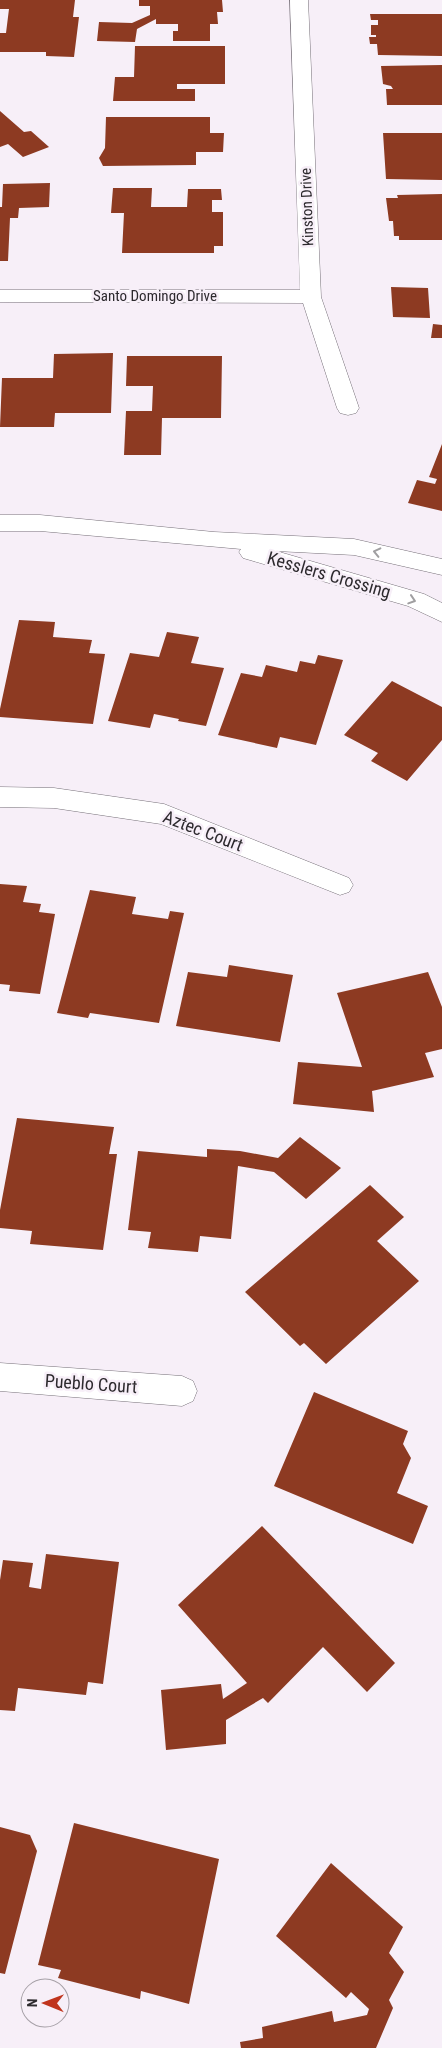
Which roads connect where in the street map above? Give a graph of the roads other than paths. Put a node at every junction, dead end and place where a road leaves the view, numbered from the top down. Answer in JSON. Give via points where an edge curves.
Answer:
{"nodes":[{"id":1,"x":299,"y":0,"type":"edge"},
{"id":2,"x":0,"y":296,"type":"edge"},
{"id":3,"x":311,"y":296,"type":"junction"},
{"id":4,"x":348,"y":408,"type":"dead end"},
{"id":5,"x":0,"y":523,"type":"edge"},
{"id":6,"x":214,"y":540,"type":"junction"},
{"id":7,"x":442,"y":567,"type":"edge"},
{"id":8,"x":442,"y":612,"type":"edge"},
{"id":9,"x":0,"y":797,"type":"edge"},
{"id":10,"x":340,"y":884,"type":"dead end"},
{"id":11,"x":0,"y":1378,"type":"edge"},
{"id":12,"x":182,"y":1391,"type":"dead end"}],
"edges":[{"from":1,"to":3,"type":"street","name":"Kinston Drive"},
{"from":2,"to":3,"type":"street","name":"Santo Domingo Drive"},
{"from":3,"to":4,"type":"street","name":"Kinston Drive"},
{"from":5,"to":6,"type":"street","name":"Kesslers Crossing","via":[[40,523]]},
{"from":7,"to":6,"type":"street","name":"Kesslers Crossing","one_way":true,"via":[[354,547]]},
{"from":6,"to":8,"type":"street","name":"Kesslers Crossing","one_way":true,"via":[[416,600]]},
{"from":9,"to":10,"type":"street","name":"Aztec Court","via":[[54,798],[164,814]]},
{"from":11,"to":12,"type":"street","name":"Pueblo Court"}]}
